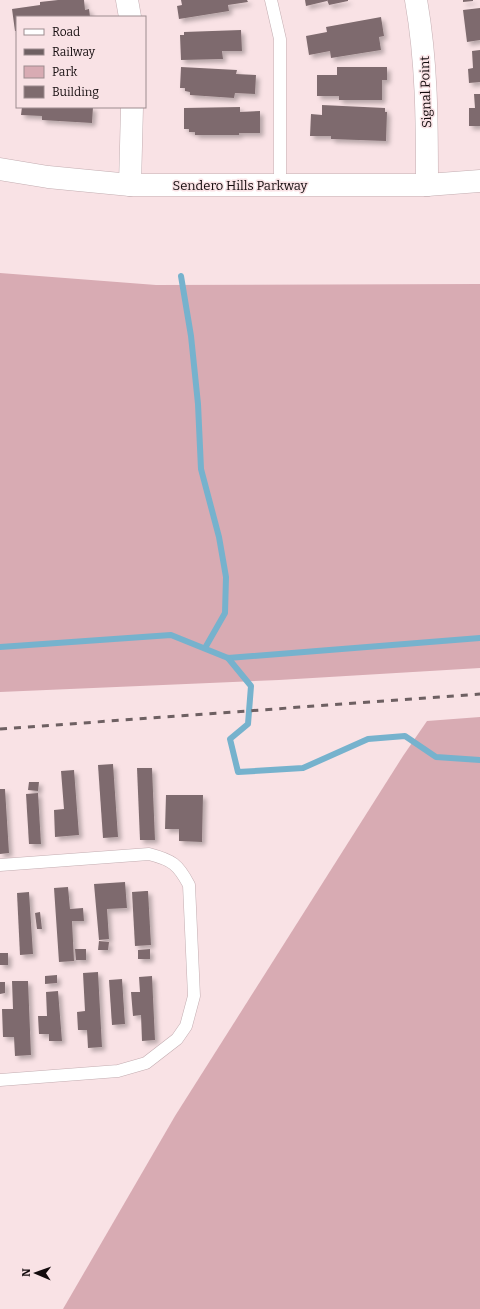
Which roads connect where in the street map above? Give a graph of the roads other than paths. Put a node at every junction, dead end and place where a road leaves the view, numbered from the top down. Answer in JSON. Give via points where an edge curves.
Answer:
{"nodes":[{"id":1,"x":126,"y":0,"type":"edge"},
{"id":2,"x":271,"y":0,"type":"edge"},
{"id":3,"x":416,"y":0,"type":"edge"},
{"id":4,"x":130,"y":16,"type":"edge"},
{"id":5,"x":132,"y":108,"type":"edge"},
{"id":6,"x":0,"y":169,"type":"edge"},
{"id":7,"x":480,"y":181,"type":"edge"},
{"id":8,"x":280,"y":184,"type":"junction"},
{"id":9,"x":130,"y":185,"type":"junction"},
{"id":10,"x":427,"y":185,"type":"junction"},
{"id":11,"x":0,"y":865,"type":"edge"},
{"id":12,"x":0,"y":1080,"type":"edge"}],
"edges":[{"from":1,"to":4,"type":"street"},
{"from":2,"to":8,"type":"lane","via":[[280,40]]},
{"from":3,"to":10,"type":"street","name":"Signal Point","via":[[427,101]]},
{"from":5,"to":9,"type":"street"},
{"from":6,"to":9,"type":"street","name":"Sendero Hills Parkway","via":[[48,177]]},
{"from":7,"to":10,"type":"street","name":"Sendero Hills Parkway"},
{"from":8,"to":9,"type":"street","name":"Sendero Hills Parkway"},
{"from":8,"to":10,"type":"street","name":"Sendero Hills Parkway"},
{"from":11,"to":12,"type":"lane","via":[[149,854],[167,859],[180,869],[188,885],[194,996],[186,1026],[177,1039],[146,1063],[118,1071]]}]}
